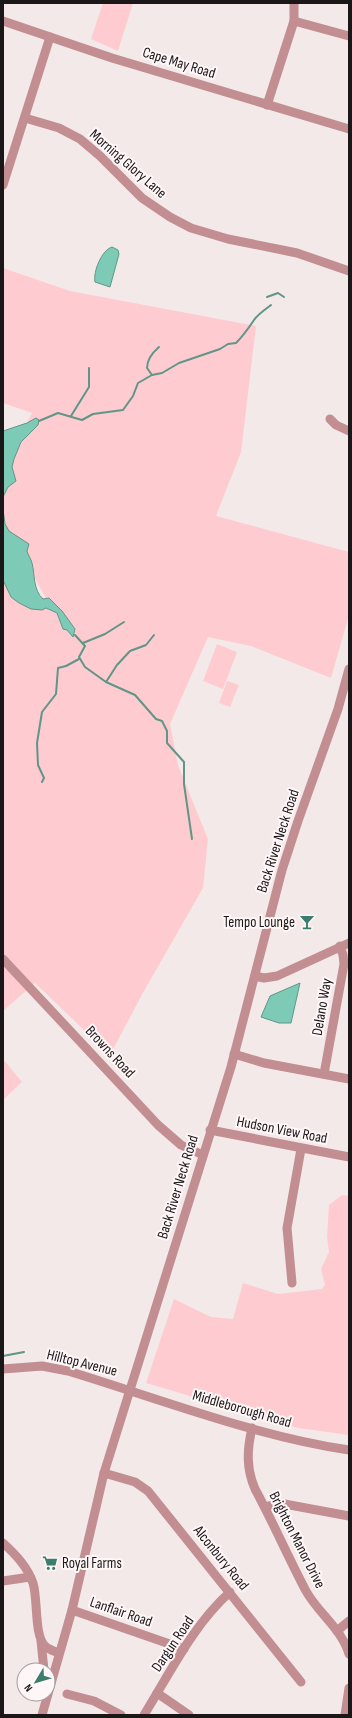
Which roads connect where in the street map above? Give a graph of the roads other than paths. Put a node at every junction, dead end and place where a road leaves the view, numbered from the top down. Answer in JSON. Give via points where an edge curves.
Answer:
{"nodes":[{"id":1,"x":294,"y":3,"type":"edge"},
{"id":2,"x":3,"y":21,"type":"edge"},
{"id":3,"x":294,"y":21,"type":"junction"},
{"id":4,"x":349,"y":36,"type":"edge"},
{"id":5,"x":50,"y":37,"type":"junction"},
{"id":6,"x":267,"y":105,"type":"junction"},
{"id":7,"x":25,"y":118,"type":"junction"},
{"id":8,"x":349,"y":129,"type":"edge"},
{"id":9,"x":3,"y":185,"type":"edge"},
{"id":10,"x":349,"y":271,"type":"edge"},
{"id":11,"x":330,"y":419,"type":"dead end"},
{"id":12,"x":349,"y":431,"type":"edge"},
{"id":13,"x":349,"y":669,"type":"edge"},
{"id":14,"x":349,"y":943,"type":"edge"},
{"id":15,"x":340,"y":946,"type":"junction"},
{"id":16,"x":3,"y":959,"type":"edge"},
{"id":17,"x":254,"y":976,"type":"junction"},
{"id":18,"x":234,"y":1054,"type":"junction"},
{"id":19,"x":324,"y":1074,"type":"junction"},
{"id":20,"x":349,"y":1079,"type":"edge"},
{"id":21,"x":210,"y":1130,"type":"junction"},
{"id":22,"x":301,"y":1149,"type":"junction"},
{"id":23,"x":203,"y":1155,"type":"junction"},
{"id":24,"x":349,"y":1157,"type":"edge"},
{"id":25,"x":292,"y":1283,"type":"dead end"},
{"id":26,"x":3,"y":1369,"type":"edge"},
{"id":27,"x":129,"y":1390,"type":"junction"},
{"id":28,"x":252,"y":1428,"type":"junction"},
{"id":29,"x":349,"y":1450,"type":"edge"},
{"id":30,"x":104,"y":1473,"type":"junction"},
{"id":31,"x":265,"y":1507,"type":"junction"},
{"id":32,"x":349,"y":1516,"type":"edge"},
{"id":33,"x":3,"y":1543,"type":"edge"},
{"id":34,"x":30,"y":1577,"type":"junction"},
{"id":35,"x":3,"y":1581,"type":"edge"},
{"id":36,"x":230,"y":1592,"type":"junction"},
{"id":37,"x":72,"y":1610,"type":"junction"},
{"id":38,"x":349,"y":1621,"type":"edge"},
{"id":39,"x":337,"y":1631,"type":"junction"},
{"id":40,"x":40,"y":1638,"type":"junction"},
{"id":41,"x":184,"y":1649,"type":"junction"},
{"id":42,"x":59,"y":1653,"type":"junction"},
{"id":43,"x":349,"y":1654,"type":"edge"},
{"id":44,"x":43,"y":1662,"type":"edge"},
{"id":45,"x":56,"y":1663,"type":"edge"},
{"id":46,"x":301,"y":1682,"type":"dead end"},
{"id":47,"x":349,"y":1688,"type":"edge"},
{"id":48,"x":157,"y":1693,"type":"junction"},
{"id":49,"x":67,"y":1694,"type":"dead end"},
{"id":50,"x":45,"y":1702,"type":"edge"},
{"id":51,"x":42,"y":1715,"type":"edge"},
{"id":52,"x":121,"y":1715,"type":"edge"},
{"id":53,"x":144,"y":1715,"type":"edge"},
{"id":54,"x":189,"y":1715,"type":"edge"},
{"id":55,"x":345,"y":1715,"type":"edge"}],
"edges":[{"from":1,"to":3,"type":"street"},
{"from":2,"to":5,"type":"street","name":"Cape May Road"},
{"from":3,"to":4,"type":"street"},
{"from":3,"to":6,"type":"street"},
{"from":5,"to":6,"type":"street","name":"Cape May Road"},
{"from":5,"to":7,"type":"street"},
{"from":6,"to":8,"type":"street","name":"Cape May Road"},
{"from":7,"to":9,"type":"street"},
{"from":7,"to":10,"type":"street","name":"Morning Glory Lane","via":[[59,128],[80,139],[142,198],[191,228],[222,238],[297,253]]},
{"from":11,"to":12,"type":"street"},
{"from":13,"to":17,"type":"street","name":"Back River Neck Road","via":[[338,709],[288,852]]},
{"from":14,"to":15,"type":"street"},
{"from":15,"to":17,"type":"street","via":[[277,976]]},
{"from":15,"to":19,"type":"street","name":"Delano Way","via":[[344,964]]},
{"from":16,"to":23,"type":"street","name":"Browns Road","via":[[164,1131],[181,1145]]},
{"from":17,"to":18,"type":"street","name":"Back River Neck Road"},
{"from":18,"to":19,"type":"street","via":[[264,1063]]},
{"from":18,"to":21,"type":"street","name":"Back River Neck Road"},
{"from":19,"to":20,"type":"street"},
{"from":21,"to":22,"type":"street","name":"Hudson View Road"},
{"from":21,"to":23,"type":"street","name":"Back River Neck Road"},
{"from":22,"to":24,"type":"street","name":"Hudson View Road"},
{"from":22,"to":25,"type":"street","via":[[287,1228]]},
{"from":23,"to":27,"type":"street","name":"Back River Neck Road"},
{"from":26,"to":27,"type":"street","name":"Hilltop Avenue","via":[[26,1366],[55,1368]]},
{"from":27,"to":28,"type":"street","name":"Middleborough Road"},
{"from":27,"to":30,"type":"street","name":"Back River Neck Road"},
{"from":28,"to":29,"type":"street","name":"Middleborough Road","via":[[316,1445]]},
{"from":28,"to":31,"type":"street","name":"Brighton Manor Drive","via":[[248,1446],[249,1473]]},
{"from":30,"to":36,"type":"street","name":"Alconbury Road","via":[[135,1482],[148,1491]]},
{"from":30,"to":37,"type":"street","name":"Back River Neck Road"},
{"from":31,"to":32,"type":"street","via":[[280,1503]]},
{"from":31,"to":39,"type":"street","name":"Brighton Manor Drive","via":[[306,1591],[317,1609]]},
{"from":33,"to":34,"type":"street","via":[[18,1557]]},
{"from":34,"to":35,"type":"street"},
{"from":34,"to":40,"type":"street","via":[[35,1589]]},
{"from":36,"to":41,"type":"street","name":"Dargun Road","via":[[208,1616]]},
{"from":36,"to":46,"type":"street","name":"Alconbury Road"},
{"from":37,"to":41,"type":"street","name":"Lanflair Road"},
{"from":37,"to":42,"type":"street","name":"Back River Neck Road"},
{"from":38,"to":39,"type":"street"},
{"from":39,"to":43,"type":"street","name":"Brighton Manor Drive"},
{"from":40,"to":42,"type":"street","via":[[44,1646]]},
{"from":40,"to":44,"type":"street"},
{"from":41,"to":48,"type":"street","name":"Dargun Road"},
{"from":42,"to":45,"type":"street","name":"Back River Neck Road"},
{"from":47,"to":55,"type":"street"},
{"from":48,"to":53,"type":"street","name":"Dargun Road"},
{"from":48,"to":54,"type":"street"},
{"from":49,"to":52,"type":"street","via":[[94,1701]]},
{"from":50,"to":51,"type":"street","name":"Back River Neck Road"}]}
